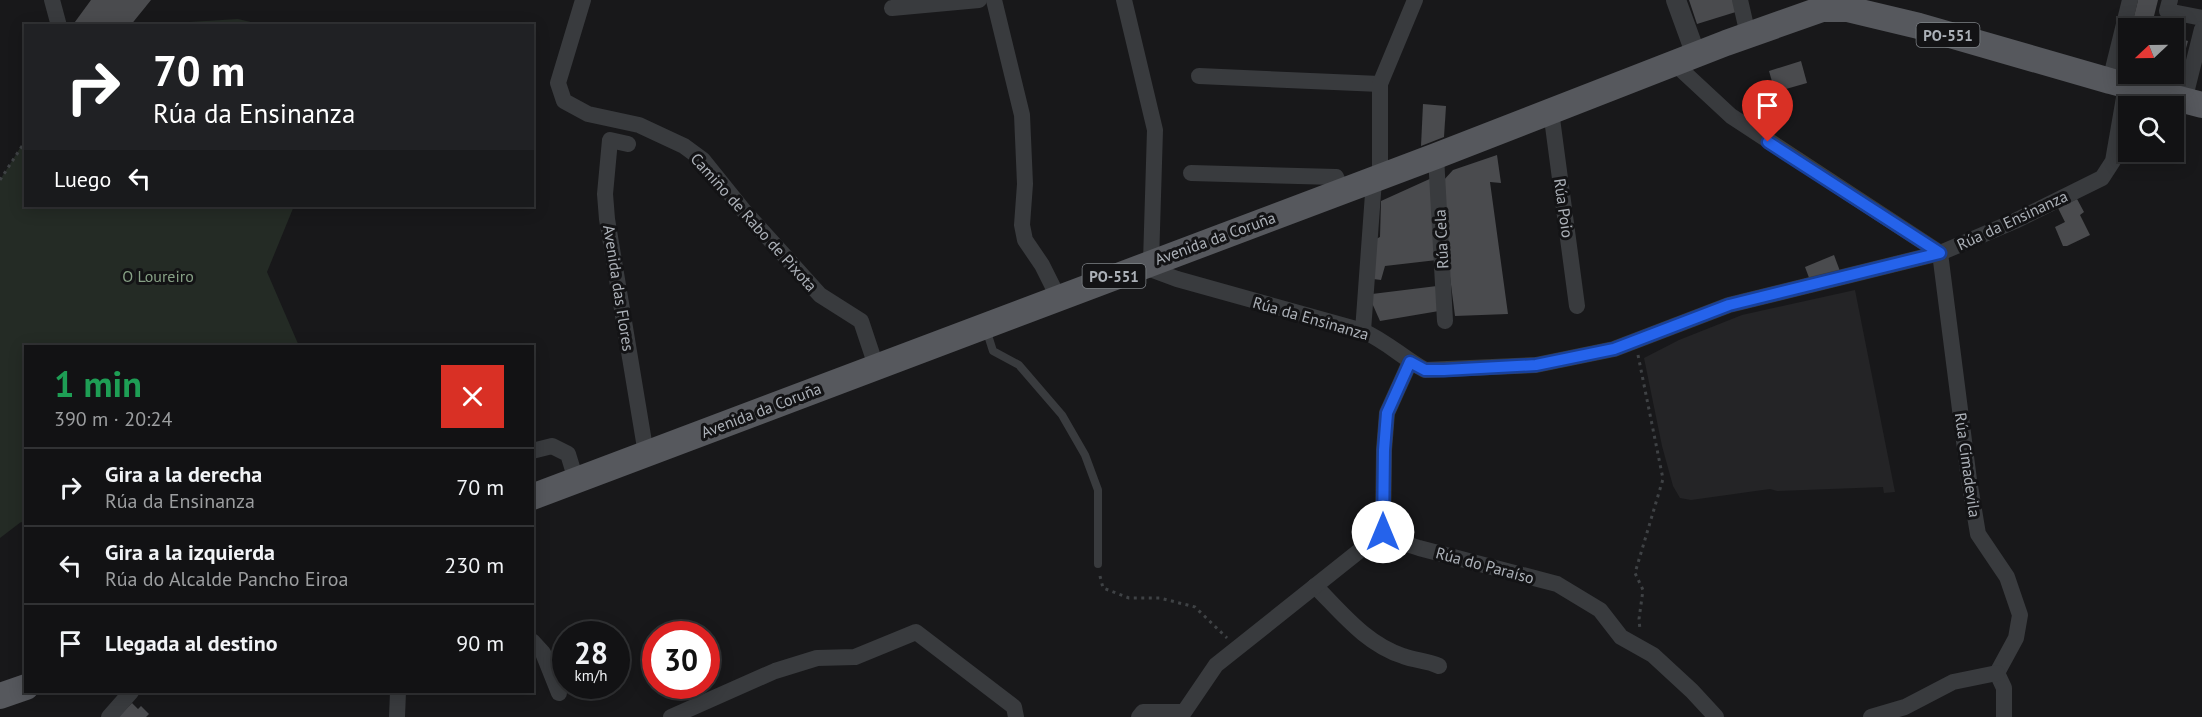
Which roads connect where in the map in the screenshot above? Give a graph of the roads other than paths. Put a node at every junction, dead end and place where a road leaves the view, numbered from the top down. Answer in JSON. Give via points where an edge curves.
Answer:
{"nodes":[{"id":1,"x":52,"y":0,"type":"edge"},
{"id":2,"x":583,"y":0,"type":"edge"},
{"id":3,"x":978,"y":0,"type":"edge"},
{"id":4,"x":994,"y":0,"type":"edge"},
{"id":5,"x":1124,"y":0,"type":"edge"},
{"id":6,"x":1415,"y":0,"type":"edge"},
{"id":7,"x":1676,"y":0,"type":"edge"},
{"id":8,"x":1740,"y":0,"type":"edge"},
{"id":9,"x":2130,"y":0,"type":"edge"},
{"id":10,"x":2170,"y":0,"type":"edge"},
{"id":11,"x":1831,"y":4,"type":"edge"},
{"id":12,"x":892,"y":8,"type":"dead end"},
{"id":13,"x":2127,"y":18,"type":"edge"},
{"id":14,"x":2202,"y":18,"type":"edge"},
{"id":15,"x":58,"y":24,"type":"edge"},
{"id":16,"x":2202,"y":28,"type":"edge"},
{"id":17,"x":1748,"y":35,"type":"junction"},
{"id":18,"x":2199,"y":53,"type":"edge"},
{"id":19,"x":1685,"y":59,"type":"junction"},
{"id":20,"x":1199,"y":76,"type":"dead end"},
{"id":21,"x":1380,"y":84,"type":"junction"},
{"id":22,"x":2118,"y":84,"type":"junction"},
{"id":23,"x":2193,"y":103,"type":"edge"},
{"id":24,"x":1551,"y":111,"type":"junction"},
{"id":25,"x":628,"y":144,"type":"dead end"},
{"id":26,"x":1436,"y":156,"type":"junction"},
{"id":27,"x":1191,"y":173,"type":"dead end"},
{"id":28,"x":1377,"y":178,"type":"junction"},
{"id":29,"x":1342,"y":191,"type":"junction"},
{"id":30,"x":1940,"y":253,"type":"junction"},
{"id":31,"x":1146,"y":264,"type":"junction"},
{"id":32,"x":1058,"y":297,"type":"junction"},
{"id":33,"x":1577,"y":306,"type":"dead end"},
{"id":34,"x":1446,"y":321,"type":"dead end"},
{"id":35,"x":984,"y":325,"type":"junction"},
{"id":36,"x":1363,"y":331,"type":"junction"},
{"id":37,"x":1410,"y":362,"type":"junction"},
{"id":38,"x":876,"y":366,"type":"junction"},
{"id":39,"x":534,"y":451,"type":"edge"},
{"id":40,"x":646,"y":454,"type":"junction"},
{"id":41,"x":576,"y":480,"type":"junction"},
{"id":42,"x":534,"y":496,"type":"edge"},
{"id":43,"x":1383,"y":532,"type":"junction"},
{"id":44,"x":1098,"y":564,"type":"road end"},
{"id":45,"x":1315,"y":586,"type":"junction"},
{"id":46,"x":534,"y":643,"type":"edge"},
{"id":47,"x":1440,"y":666,"type":"dead end"},
{"id":48,"x":1997,"y":673,"type":"junction"},
{"id":49,"x":552,"y":676,"type":"edge"},
{"id":50,"x":24,"y":688,"type":"edge"},
{"id":51,"x":130,"y":693,"type":"edge"},
{"id":52,"x":398,"y":693,"type":"edge"},
{"id":53,"x":0,"y":696,"type":"edge"},
{"id":54,"x":1186,"y":714,"type":"edge"},
{"id":55,"x":109,"y":717,"type":"edge"},
{"id":56,"x":397,"y":717,"type":"edge"},
{"id":57,"x":671,"y":717,"type":"edge"},
{"id":58,"x":1016,"y":717,"type":"edge"},
{"id":59,"x":1139,"y":717,"type":"edge"},
{"id":60,"x":1716,"y":717,"type":"edge"},
{"id":61,"x":1871,"y":717,"type":"edge"},
{"id":62,"x":2004,"y":717,"type":"edge"}],
"edges":[{"from":1,"to":15,"type":"street"},
{"from":2,"to":38,"type":"street","name":"Camiño de Rabo de Pixota","via":[[558,83],[564,101],[588,114],[639,125],[684,146],[703,160],[820,295],[861,321]]},
{"from":3,"to":12,"type":"street"},
{"from":4,"to":32,"type":"street","via":[[1022,115],[1025,240]]},
{"from":5,"to":31,"type":"street","via":[[1155,130]]},
{"from":6,"to":21,"type":"street"},
{"from":7,"to":19,"type":"street"},
{"from":8,"to":17,"type":"street"},
{"from":9,"to":13,"type":"street","name":"Rúa da Ensinanza"},
{"from":10,"to":14,"type":"street","via":[[2167,10]]},
{"from":11,"to":17,"type":"main road","number":"PO-551"},
{"from":11,"to":22,"type":"main road","number":"PO-551"},
{"from":16,"to":18,"type":"street"},
{"from":17,"to":19,"type":"main road","number":"PO-551"},
{"from":18,"to":23,"type":"street"},
{"from":19,"to":24,"type":"main road","name":"Avenida da Coruña","number":"PO-551"},
{"from":19,"to":30,"type":"street","via":[[1731,116]]},
{"from":20,"to":21,"type":"street"},
{"from":21,"to":28,"type":"street"},
{"from":22,"to":23,"type":"main road","number":"PO-551"},
{"from":22,"to":30,"type":"street","name":"Rúa da Ensinanza","via":[[2113,161],[2102,178]]},
{"from":24,"to":26,"type":"main road","name":"Avenida da Coruña","number":"PO-551"},
{"from":24,"to":33,"type":"street","name":"Rúa Poio"},
{"from":25,"to":40,"type":"street","name":"Avenida das Flores","via":[[610,140],[605,194]]},
{"from":26,"to":28,"type":"main road","name":"Avenida da Coruña","number":"PO-551"},
{"from":26,"to":34,"type":"street","name":"Rúa Cela"},
{"from":27,"to":29,"type":"street","via":[[1336,177]]},
{"from":28,"to":29,"type":"main road","name":"Avenida da Coruña","number":"PO-551"},
{"from":28,"to":36,"type":"street"},
{"from":29,"to":31,"type":"main road","name":"Avenida da Coruña","number":"PO-551"},
{"from":30,"to":37,"type":"street","name":"Rúa da Ensinanza","via":[[1729,305],[1614,349],[1536,365],[1425,370]]},
{"from":30,"to":48,"type":"street","name":"Rúa Cimadevila","via":[[1978,534],[2007,577],[2020,615],[2016,638]]},
{"from":31,"to":32,"type":"main road","name":"Avenida da Coruña","number":"PO-551"},
{"from":31,"to":36,"type":"street","name":"Rúa da Ensinanza","via":[[1177,279]]},
{"from":32,"to":35,"type":"main road","name":"Avenida da Coruña","number":"PO-551"},
{"from":35,"to":38,"type":"main road","name":"Avenida da Coruña","number":"PO-551"},
{"from":35,"to":44,"type":"lane","via":[[993,351],[1019,365],[1062,415],[1085,455],[1098,490]]},
{"from":36,"to":37,"type":"street","name":"Rúa da Ensinanza","via":[[1383,340]]},
{"from":37,"to":43,"type":"street","via":[[1387,413]]},
{"from":38,"to":40,"type":"main road","name":"Avenida da Coruña","number":"PO-551"},
{"from":39,"to":41,"type":"street","via":[[552,446],[568,454]]},
{"from":40,"to":41,"type":"main road","name":"Avenida da Coruña","number":"PO-551"},
{"from":41,"to":42,"type":"main road","name":"Avenida da Coruña","number":"PO-551"},
{"from":43,"to":45,"type":"street"},
{"from":43,"to":60,"type":"street","name":"Rúa do Paraíso","via":[[1419,548],[1557,584],[1600,609],[1621,637],[1653,655]]},
{"from":45,"to":47,"type":"street","via":[[1365,638],[1404,657]]},
{"from":45,"to":54,"type":"street","via":[[1216,665]]},
{"from":46,"to":49,"type":"street","via":[[543,653]]},
{"from":48,"to":61,"type":"street","via":[[1953,682],[1905,707]]},
{"from":48,"to":62,"type":"street","via":[[2004,688]]},
{"from":50,"to":53,"type":"main road"},
{"from":51,"to":55,"type":"street"},
{"from":52,"to":56,"type":"street"},
{"from":54,"to":59,"type":"street","via":[[1143,712]]},
{"from":57,"to":58,"type":"street","via":[[775,671],[817,658],[855,657],[916,632],[1014,707]]}]}
